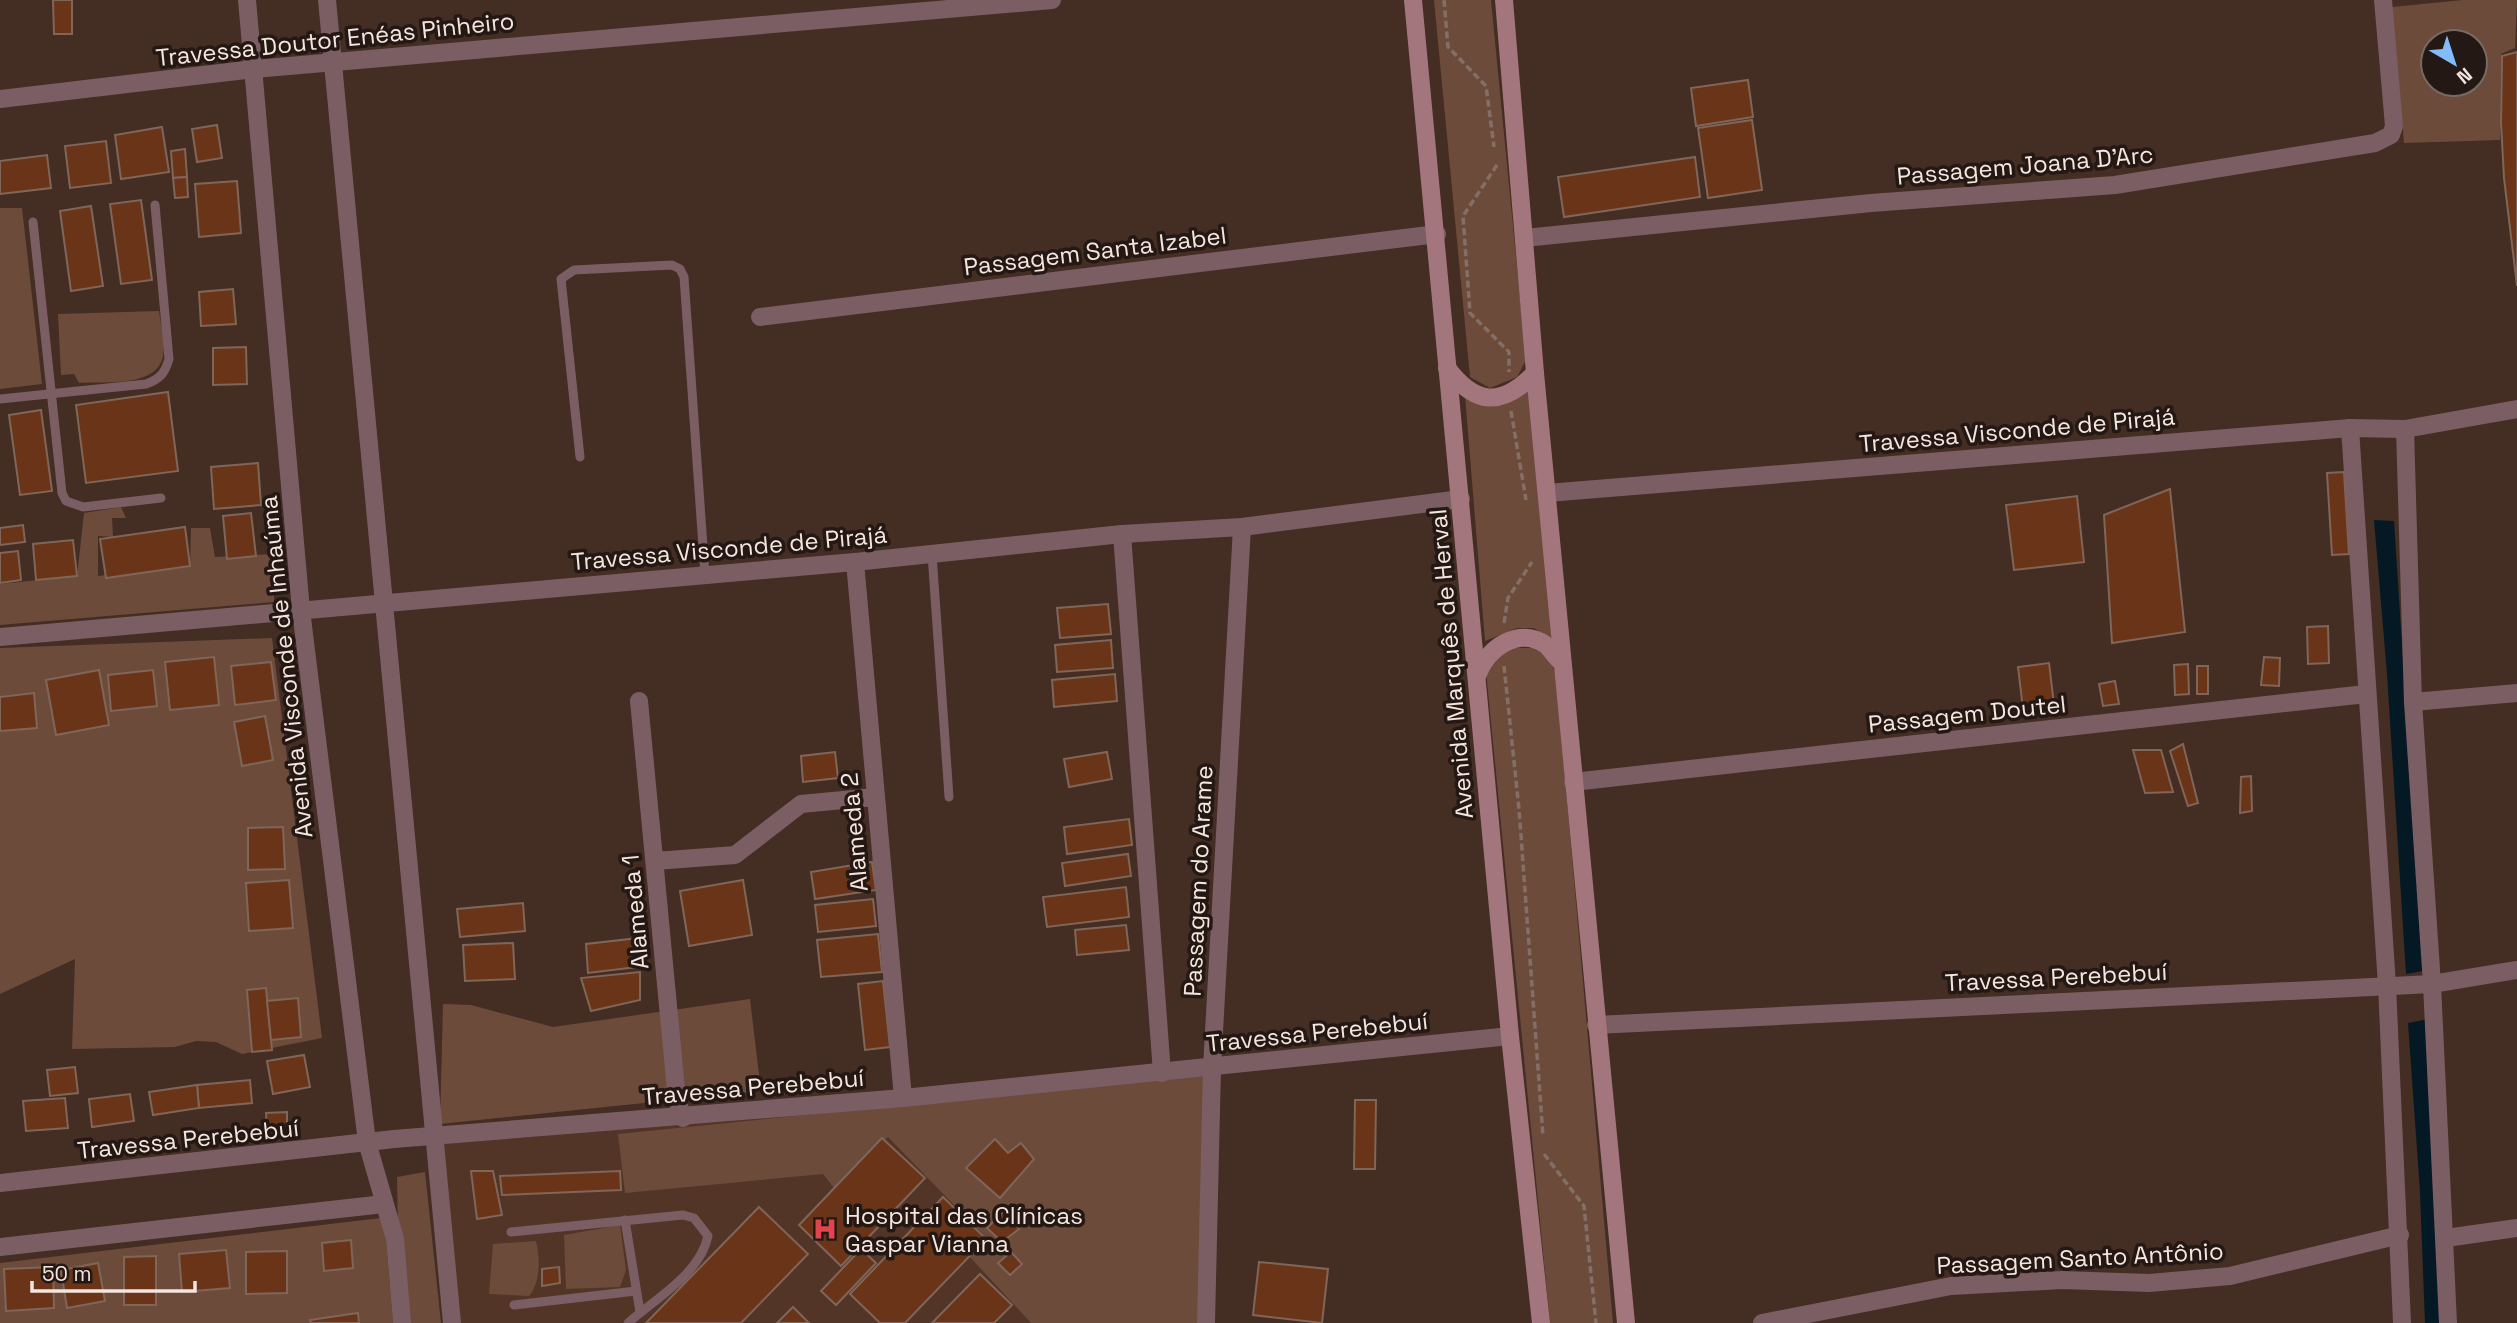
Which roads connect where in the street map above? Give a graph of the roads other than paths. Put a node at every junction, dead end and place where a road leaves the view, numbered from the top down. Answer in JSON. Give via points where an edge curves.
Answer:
{"nodes":[{"id":1,"x":247,"y":0,"type":"edge"},
{"id":2,"x":327,"y":0,"type":"edge"},
{"id":3,"x":1052,"y":0,"type":"edge"},
{"id":4,"x":1413,"y":0,"type":"edge"},
{"id":5,"x":1504,"y":0,"type":"edge"},
{"id":6,"x":2383,"y":0,"type":"edge"},
{"id":7,"x":332,"y":62,"type":"junction"},
{"id":8,"x":254,"y":69,"type":"junction"},
{"id":9,"x":0,"y":99,"type":"edge"},
{"id":10,"x":155,"y":205,"type":"dead end"},
{"id":11,"x":33,"y":222,"type":"dead end"},
{"id":12,"x":1437,"y":234,"type":"junction"},
{"id":13,"x":1524,"y":238,"type":"junction"},
{"id":14,"x":760,"y":317,"type":"dead end"},
{"id":15,"x":1447,"y":368,"type":"junction"},
{"id":16,"x":1535,"y":373,"type":"junction"},
{"id":17,"x":54,"y":394,"type":"junction"},
{"id":18,"x":0,"y":400,"type":"edge"},
{"id":19,"x":2517,"y":408,"type":"edge"},
{"id":20,"x":2490,"y":415,"type":"junction"},
{"id":21,"x":2517,"y":417,"type":"edge"},
{"id":22,"x":2350,"y":428,"type":"junction"},
{"id":23,"x":2405,"y":429,"type":"junction"},
{"id":24,"x":580,"y":457,"type":"dead end"},
{"id":25,"x":1547,"y":493,"type":"junction"},
{"id":26,"x":160,"y":498,"type":"dead end"},
{"id":27,"x":1461,"y":499,"type":"junction"},
{"id":28,"x":1242,"y":527,"type":"junction"},
{"id":29,"x":1122,"y":534,"type":"junction"},
{"id":30,"x":932,"y":554,"type":"junction"},
{"id":31,"x":855,"y":562,"type":"junction"},
{"id":32,"x":705,"y":575,"type":"junction"},
{"id":33,"x":384,"y":604,"type":"junction"},
{"id":34,"x":301,"y":610,"type":"junction"},
{"id":35,"x":0,"y":637,"type":"edge"},
{"id":36,"x":1562,"y":662,"type":"junction"},
{"id":37,"x":1477,"y":675,"type":"junction"},
{"id":38,"x":2517,"y":693,"type":"edge"},
{"id":39,"x":2366,"y":694,"type":"junction"},
{"id":40,"x":639,"y":701,"type":"dead end"},
{"id":41,"x":2413,"y":702,"type":"junction"},
{"id":42,"x":1573,"y":782,"type":"junction"},
{"id":43,"x":875,"y":797,"type":"junction"},
{"id":44,"x":949,"y":797,"type":"dead end"},
{"id":45,"x":654,"y":861,"type":"junction"},
{"id":46,"x":2517,"y":971,"type":"edge"},
{"id":47,"x":2432,"y":984,"type":"junction"},
{"id":48,"x":2387,"y":985,"type":"junction"},
{"id":49,"x":1596,"y":1025,"type":"junction"},
{"id":50,"x":1510,"y":1036,"type":"junction"},
{"id":51,"x":1212,"y":1068,"type":"junction"},
{"id":52,"x":1162,"y":1073,"type":"junction"},
{"id":53,"x":903,"y":1098,"type":"junction"},
{"id":54,"x":683,"y":1118,"type":"junction"},
{"id":55,"x":433,"y":1135,"type":"junction"},
{"id":56,"x":367,"y":1142,"type":"junction"},
{"id":57,"x":0,"y":1183,"type":"edge"},
{"id":58,"x":384,"y":1204,"type":"junction"},
{"id":59,"x":625,"y":1220,"type":"junction"},
{"id":60,"x":2517,"y":1228,"type":"edge"},
{"id":61,"x":511,"y":1231,"type":"dead end"},
{"id":62,"x":2400,"y":1235,"type":"junction"},
{"id":63,"x":2446,"y":1238,"type":"junction"},
{"id":64,"x":0,"y":1247,"type":"edge"},
{"id":65,"x":636,"y":1291,"type":"junction"},
{"id":66,"x":514,"y":1305,"type":"dead end"},
{"id":67,"x":640,"y":1312,"type":"junction"},
{"id":68,"x":402,"y":1323,"type":"edge"},
{"id":69,"x":452,"y":1323,"type":"edge"},
{"id":70,"x":628,"y":1323,"type":"edge"},
{"id":71,"x":1206,"y":1323,"type":"edge"},
{"id":72,"x":1541,"y":1323,"type":"edge"},
{"id":73,"x":1626,"y":1323,"type":"edge"},
{"id":74,"x":1762,"y":1323,"type":"edge"},
{"id":75,"x":2402,"y":1323,"type":"edge"},
{"id":76,"x":2448,"y":1323,"type":"edge"}],
"edges":[{"from":1,"to":8,"type":"street","name":"Avenida Visconde de Inhaúma"},
{"from":2,"to":7,"type":"street"},
{"from":3,"to":7,"type":"street","name":"Travessa Doutor Enéas Pinheiro"},
{"from":4,"to":12,"type":"main road","name":"Avenida Marquês de Herval"},
{"from":5,"to":13,"type":"main road"},
{"from":6,"to":13,"type":"street","name":"Passagem Joana D'Arc","via":[[2394,126],[2391,135],[2375,143],[2115,185],[1871,203]]},
{"from":7,"to":8,"type":"street","name":"Travessa Doutor Enéas Pinheiro"},
{"from":7,"to":33,"type":"street"},
{"from":8,"to":9,"type":"street","name":"Travessa Doutor Enéas Pinheiro"},
{"from":8,"to":34,"type":"street","name":"Avenida Visconde de Inhaúma"},
{"from":10,"to":17,"type":"lane","via":[[169,359],[165,372],[146,384]]},
{"from":11,"to":17,"type":"lane"},
{"from":12,"to":14,"type":"street","name":"Passagem Santa Izabel"},
{"from":12,"to":15,"type":"main road","name":"Avenida Marquês de Herval"},
{"from":13,"to":16,"type":"main road"},
{"from":15,"to":16,"type":"main road","via":[[1461,387],[1475,396],[1491,398],[1518,387]]},
{"from":15,"to":27,"type":"main road","name":"Avenida Marquês de Herval"},
{"from":16,"to":25,"type":"main road"},
{"from":17,"to":18,"type":"lane"},
{"from":17,"to":26,"type":"lane","via":[[66,501],[83,507]]},
{"from":19,"to":20,"type":"street","name":"Travessa Visconde de Pirajá"},
{"from":20,"to":21,"type":"street","name":"Travessa Visconde de Pirajá"},
{"from":20,"to":23,"type":"street","name":"Travessa Visconde de Pirajá"},
{"from":22,"to":23,"type":"street","name":"Travessa Visconde de Pirajá"},
{"from":22,"to":25,"type":"street","name":"Travessa Visconde de Pirajá"},
{"from":22,"to":39,"type":"street"},
{"from":23,"to":41,"type":"street"},
{"from":24,"to":32,"type":"lane","via":[[561,279],[574,270],[672,265],[680,269]]},
{"from":25,"to":36,"type":"main road"},
{"from":27,"to":28,"type":"street","name":"Travessa Visconde de Pirajá"},
{"from":27,"to":37,"type":"main road","name":"Avenida Marquês de Herval"},
{"from":28,"to":29,"type":"street","name":"Travessa Visconde de Pirajá"},
{"from":28,"to":51,"type":"street","name":"Passagem do Arame"},
{"from":29,"to":30,"type":"street","name":"Travessa Visconde de Pirajá"},
{"from":29,"to":52,"type":"street","name":"Passagem do Arame"},
{"from":30,"to":31,"type":"street","name":"Travessa Visconde de Pirajá"},
{"from":30,"to":44,"type":"lane"},
{"from":31,"to":32,"type":"street","name":"Travessa Visconde de Pirajá"},
{"from":31,"to":43,"type":"street","name":"Alameda 2"},
{"from":32,"to":33,"type":"street","name":"Travessa Visconde de Pirajá"},
{"from":33,"to":34,"type":"street","name":"Travessa Visconde de Pirajá"},
{"from":33,"to":55,"type":"street"},
{"from":34,"to":35,"type":"street","name":"Travessa Visconde de Pirajá"},
{"from":34,"to":56,"type":"street","name":"Avenida Visconde de Inhaúma"},
{"from":36,"to":37,"type":"main road","via":[[1544,644],[1525,639],[1502,643]]},
{"from":36,"to":42,"type":"main road"},
{"from":37,"to":50,"type":"main road","name":"Avenida Marquês de Herval"},
{"from":38,"to":41,"type":"street"},
{"from":39,"to":42,"type":"street","name":"Passagem Doutel"},
{"from":39,"to":48,"type":"street"},
{"from":40,"to":45,"type":"street","name":"Alameda 1"},
{"from":41,"to":47,"type":"street"},
{"from":42,"to":49,"type":"main road"},
{"from":43,"to":45,"type":"street","via":[[801,804],[735,855]]},
{"from":43,"to":53,"type":"street","name":"Alameda 2"},
{"from":45,"to":54,"type":"street","name":"Alameda 1","via":[[677,1100]]},
{"from":46,"to":47,"type":"street","name":"Travessa Perebebuí"},
{"from":47,"to":48,"type":"street","name":"Travessa Perebebuí"},
{"from":47,"to":63,"type":"street"},
{"from":48,"to":49,"type":"street","name":"Travessa Perebebuí"},
{"from":48,"to":62,"type":"street"},
{"from":49,"to":73,"type":"main road"},
{"from":50,"to":51,"type":"street","name":"Travessa Perebebuí"},
{"from":50,"to":72,"type":"main road","name":"Avenida Marquês de Herval"},
{"from":51,"to":52,"type":"street","name":"Travessa Perebebuí"},
{"from":51,"to":71,"type":"street","name":"Passagem do Arame"},
{"from":52,"to":53,"type":"street","name":"Travessa Perebebuí"},
{"from":53,"to":54,"type":"street","name":"Travessa Perebebuí"},
{"from":54,"to":55,"type":"street","name":"Travessa Perebebuí"},
{"from":55,"to":56,"type":"street","name":"Travessa Perebebuí"},
{"from":55,"to":69,"type":"street"},
{"from":56,"to":57,"type":"street","name":"Travessa Perebebuí"},
{"from":56,"to":58,"type":"street","name":"Avenida Visconde de Inhaúma"},
{"from":58,"to":64,"type":"street"},
{"from":58,"to":68,"type":"street","name":"Avenida Visconde de Inhaúma","via":[[396,1239]]},
{"from":59,"to":61,"type":"lane"},
{"from":59,"to":65,"type":"lane"},
{"from":59,"to":67,"type":"lane","via":[[683,1215],[694,1218],[708,1236],[692,1268]]},
{"from":60,"to":63,"type":"street"},
{"from":62,"to":74,"type":"street","name":"Passagem Santo Antônio","via":[[2230,1276],[2149,1283],[2049,1280],[1951,1286]]},
{"from":62,"to":75,"type":"street"},
{"from":63,"to":76,"type":"street"},
{"from":65,"to":66,"type":"lane"},
{"from":65,"to":67,"type":"lane"},
{"from":67,"to":70,"type":"lane"}]}
